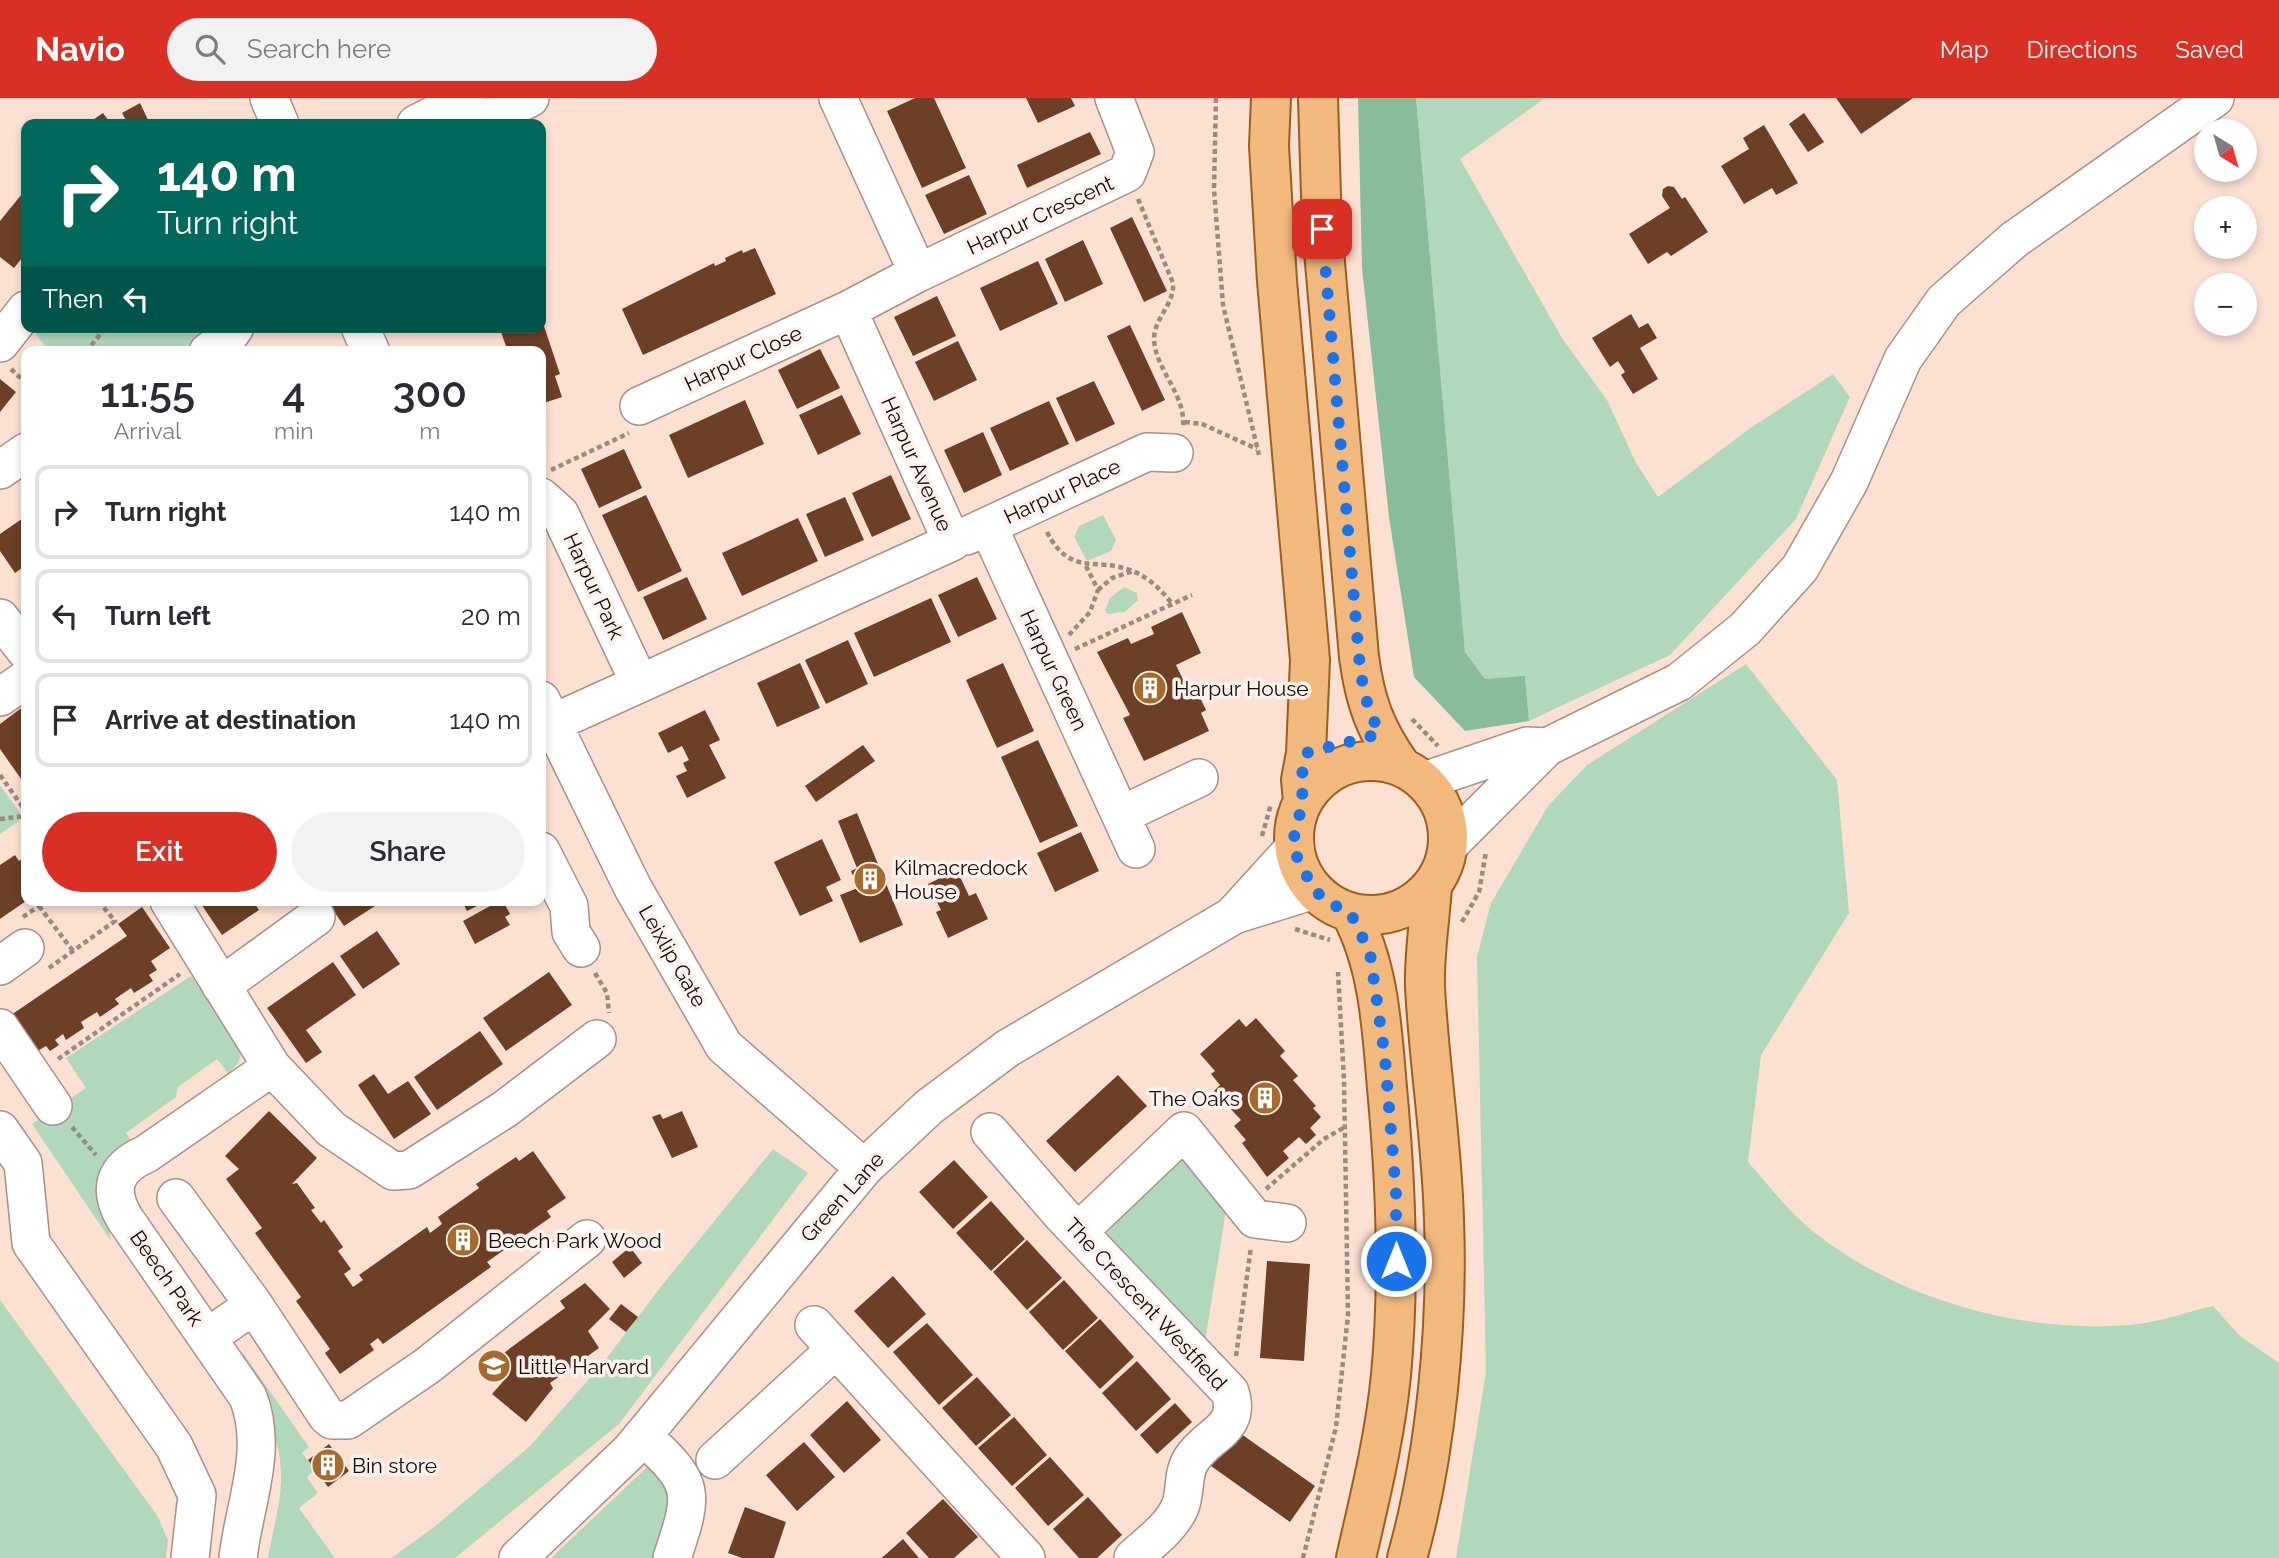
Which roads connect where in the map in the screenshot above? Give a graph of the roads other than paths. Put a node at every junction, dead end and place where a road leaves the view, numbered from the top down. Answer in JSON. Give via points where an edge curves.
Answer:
{"nodes":[{"id":1,"x":269,"y":98,"type":"edge"},
{"id":2,"x":467,"y":98,"type":"edge"},
{"id":3,"x":530,"y":98,"type":"edge"},
{"id":4,"x":838,"y":98,"type":"edge"},
{"id":5,"x":1114,"y":98,"type":"edge"},
{"id":6,"x":1271,"y":98,"type":"edge"},
{"id":7,"x":1318,"y":98,"type":"edge"},
{"id":8,"x":2215,"y":98,"type":"edge"},
{"id":9,"x":278,"y":119,"type":"edge"},
{"id":10,"x":426,"y":119,"type":"edge"},
{"id":11,"x":487,"y":119,"type":"edge"},
{"id":12,"x":918,"y":274,"type":"junction"},
{"id":13,"x":848,"y":310,"type":"junction"},
{"id":14,"x":21,"y":316,"type":"edge"},
{"id":15,"x":231,"y":333,"type":"edge"},
{"id":16,"x":0,"y":343,"type":"edge"},
{"id":17,"x":216,"y":346,"type":"edge"},
{"id":18,"x":639,"y":406,"type":"road end"},
{"id":19,"x":1179,"y":438,"type":"road end"},
{"id":20,"x":21,"y":455,"type":"edge"},
{"id":21,"x":0,"y":470,"type":"edge"},
{"id":22,"x":546,"y":490,"type":"edge"},
{"id":23,"x":988,"y":526,"type":"junction"},
{"id":24,"x":952,"y":542,"type":"junction"},
{"id":25,"x":0,"y":618,"type":"edge"},
{"id":26,"x":21,"y":645,"type":"edge"},
{"id":27,"x":21,"y":682,"type":"edge"},
{"id":28,"x":639,"y":682,"type":"junction"},
{"id":29,"x":0,"y":697,"type":"edge"},
{"id":30,"x":547,"y":711,"type":"edge"},
{"id":31,"x":1547,"y":747,"type":"junction"},
{"id":32,"x":1413,"y":774,"type":"junction"},
{"id":33,"x":1199,"y":778,"type":"dead end"},
{"id":34,"x":1303,"y":801,"type":"junction"},
{"id":35,"x":1121,"y":815,"type":"junction"},
{"id":36,"x":1448,"y":846,"type":"junction"},
{"id":37,"x":1295,"y":847,"type":"junction"},
{"id":38,"x":1136,"y":849,"type":"dead end"},
{"id":39,"x":546,"y":861,"type":"edge"},
{"id":40,"x":1432,"y":886,"type":"junction"},
{"id":41,"x":1314,"y":890,"type":"junction"},
{"id":42,"x":172,"y":906,"type":"edge"},
{"id":43,"x":1350,"y":912,"type":"junction"},
{"id":44,"x":1234,"y":915,"type":"junction"},
{"id":45,"x":316,"y":917,"type":"dead end"},
{"id":46,"x":581,"y":948,"type":"road end"},
{"id":47,"x":213,"y":972,"type":"junction"},
{"id":48,"x":0,"y":1028,"type":"edge"},
{"id":49,"x":597,"y":1039,"type":"road end"},
{"id":50,"x":272,"y":1067,"type":"junction"},
{"id":51,"x":43,"y":1091,"type":"road end"},
{"id":52,"x":0,"y":1130,"type":"edge"},
{"id":53,"x":990,"y":1132,"type":"dead end"},
{"id":54,"x":864,"y":1168,"type":"junction"},
{"id":55,"x":176,"y":1198,"type":"dead end"},
{"id":56,"x":1262,"y":1216,"type":"road end"},
{"id":57,"x":1078,"y":1231,"type":"junction"},
{"id":58,"x":587,"y":1239,"type":"dead end"},
{"id":59,"x":254,"y":1304,"type":"junction"},
{"id":60,"x":208,"y":1337,"type":"junction"},
{"id":61,"x":643,"y":1436,"type":"junction"},
{"id":62,"x":715,"y":1460,"type":"dead end"},
{"id":63,"x":190,"y":1558,"type":"edge"},
{"id":64,"x":238,"y":1558,"type":"edge"},
{"id":65,"x":519,"y":1558,"type":"edge"},
{"id":66,"x":672,"y":1558,"type":"edge"},
{"id":67,"x":1026,"y":1558,"type":"edge"},
{"id":68,"x":1133,"y":1558,"type":"edge"},
{"id":69,"x":1356,"y":1558,"type":"edge"},
{"id":70,"x":1406,"y":1558,"type":"edge"}],
"edges":[{"from":1,"to":9,"type":"street"},
{"from":2,"to":10,"type":"street"},
{"from":3,"to":11,"type":"street"},
{"from":4,"to":12,"type":"street"},
{"from":5,"to":12,"type":"street","name":"Harpur Crescent","via":[[1135,152],[1127,173]]},
{"from":6,"to":34,"type":"main road","via":[[1269,146],[1277,281],[1310,660]]},
{"from":7,"to":32,"type":"main road","via":[[1322,229],[1364,694],[1396,728]]},
{"from":8,"to":31,"type":"street","via":[[2015,239],[1944,302],[1903,359],[1849,482],[1800,568],[1745,629],[1679,682]]},
{"from":12,"to":13,"type":"street"},
{"from":13,"to":18,"type":"street","name":"Harpur Close"},
{"from":13,"to":24,"type":"street","name":"Harpur Avenue"},
{"from":14,"to":16,"type":"street"},
{"from":15,"to":17,"type":"street"},
{"from":19,"to":23,"type":"street","name":"Harpur Place"},
{"from":20,"to":21,"type":"street"},
{"from":22,"to":28,"type":"street","name":"Harpur Park"},
{"from":23,"to":24,"type":"street","name":"Harpur Place"},
{"from":23,"to":35,"type":"street","name":"Harpur Green"},
{"from":24,"to":28,"type":"street","name":"Harpur Avenue"},
{"from":25,"to":26,"type":"street"},
{"from":27,"to":29,"type":"street"},
{"from":28,"to":30,"type":"street","name":"Harpur Avenue"},
{"from":30,"to":54,"type":"street","name":"Leixlip Gate","via":[[633,888],[724,1046]]},
{"from":31,"to":32,"type":"street","via":[[1527,746]]},
{"from":31,"to":36,"type":"street"},
{"from":32,"to":34,"type":"main road","via":[[1379,761],[1356,762],[1335,769]]},
{"from":32,"to":36,"type":"main road","via":[[1441,804],[1448,824]]},
{"from":33,"to":35,"type":"street"},
{"from":34,"to":37,"type":"main road","via":[[1296,818]]},
{"from":35,"to":38,"type":"street","name":"Harpur Green"},
{"from":36,"to":40,"type":"main road"},
{"from":37,"to":41,"type":"main road"},
{"from":37,"to":44,"type":"street","name":"Green Lane"},
{"from":39,"to":46,"type":"street","via":[[569,906],[571,932]]},
{"from":40,"to":43,"type":"main road","via":[[1395,912]]},
{"from":40,"to":70,"type":"main road","via":[[1425,985],[1444,1222],[1441,1338],[1433,1422]]},
{"from":41,"to":43,"type":"main road"},
{"from":41,"to":44,"type":"street","name":"Green Lane"},
{"from":42,"to":47,"type":"street"},
{"from":43,"to":69,"type":"main road","via":[[1370,953],[1385,1058],[1396,1193],[1391,1376],[1378,1466]]},
{"from":44,"to":54,"type":"street","name":"Green Lane","via":[[1008,1048],[929,1107]]},
{"from":45,"to":47,"type":"street"},
{"from":47,"to":50,"type":"street"},
{"from":48,"to":51,"type":"street"},
{"from":49,"to":50,"type":"street","via":[[505,1109],[409,1170],[393,1171],[331,1129]]},
{"from":50,"to":60,"type":"street","name":"Beech Park","via":[[146,1154],[127,1162],[117,1180],[116,1204]]},
{"from":52,"to":63,"type":"street","via":[[23,1163],[31,1242],[174,1446],[197,1495]]},
{"from":53,"to":57,"type":"street","name":"The Crescent Westfield"},
{"from":54,"to":61,"type":"street","name":"Green Lane"},
{"from":55,"to":59,"type":"street"},
{"from":56,"to":57,"type":"street","via":[[1184,1131]]},
{"from":57,"to":68,"type":"street","name":"The Crescent Westfield","via":[[1230,1392],[1236,1408],[1192,1460],[1172,1522]]},
{"from":58,"to":59,"type":"street","via":[[427,1366],[348,1420],[327,1416]]},
{"from":59,"to":60,"type":"street"},
{"from":60,"to":64,"type":"street","name":"Beech Park","via":[[248,1397],[256,1425],[258,1446]]},
{"from":61,"to":65,"type":"street","name":"Green Lane"},
{"from":61,"to":66,"type":"street","via":[[680,1471],[686,1483],[686,1504]]},
{"from":62,"to":67,"type":"street","via":[[825,1337]]}]}
